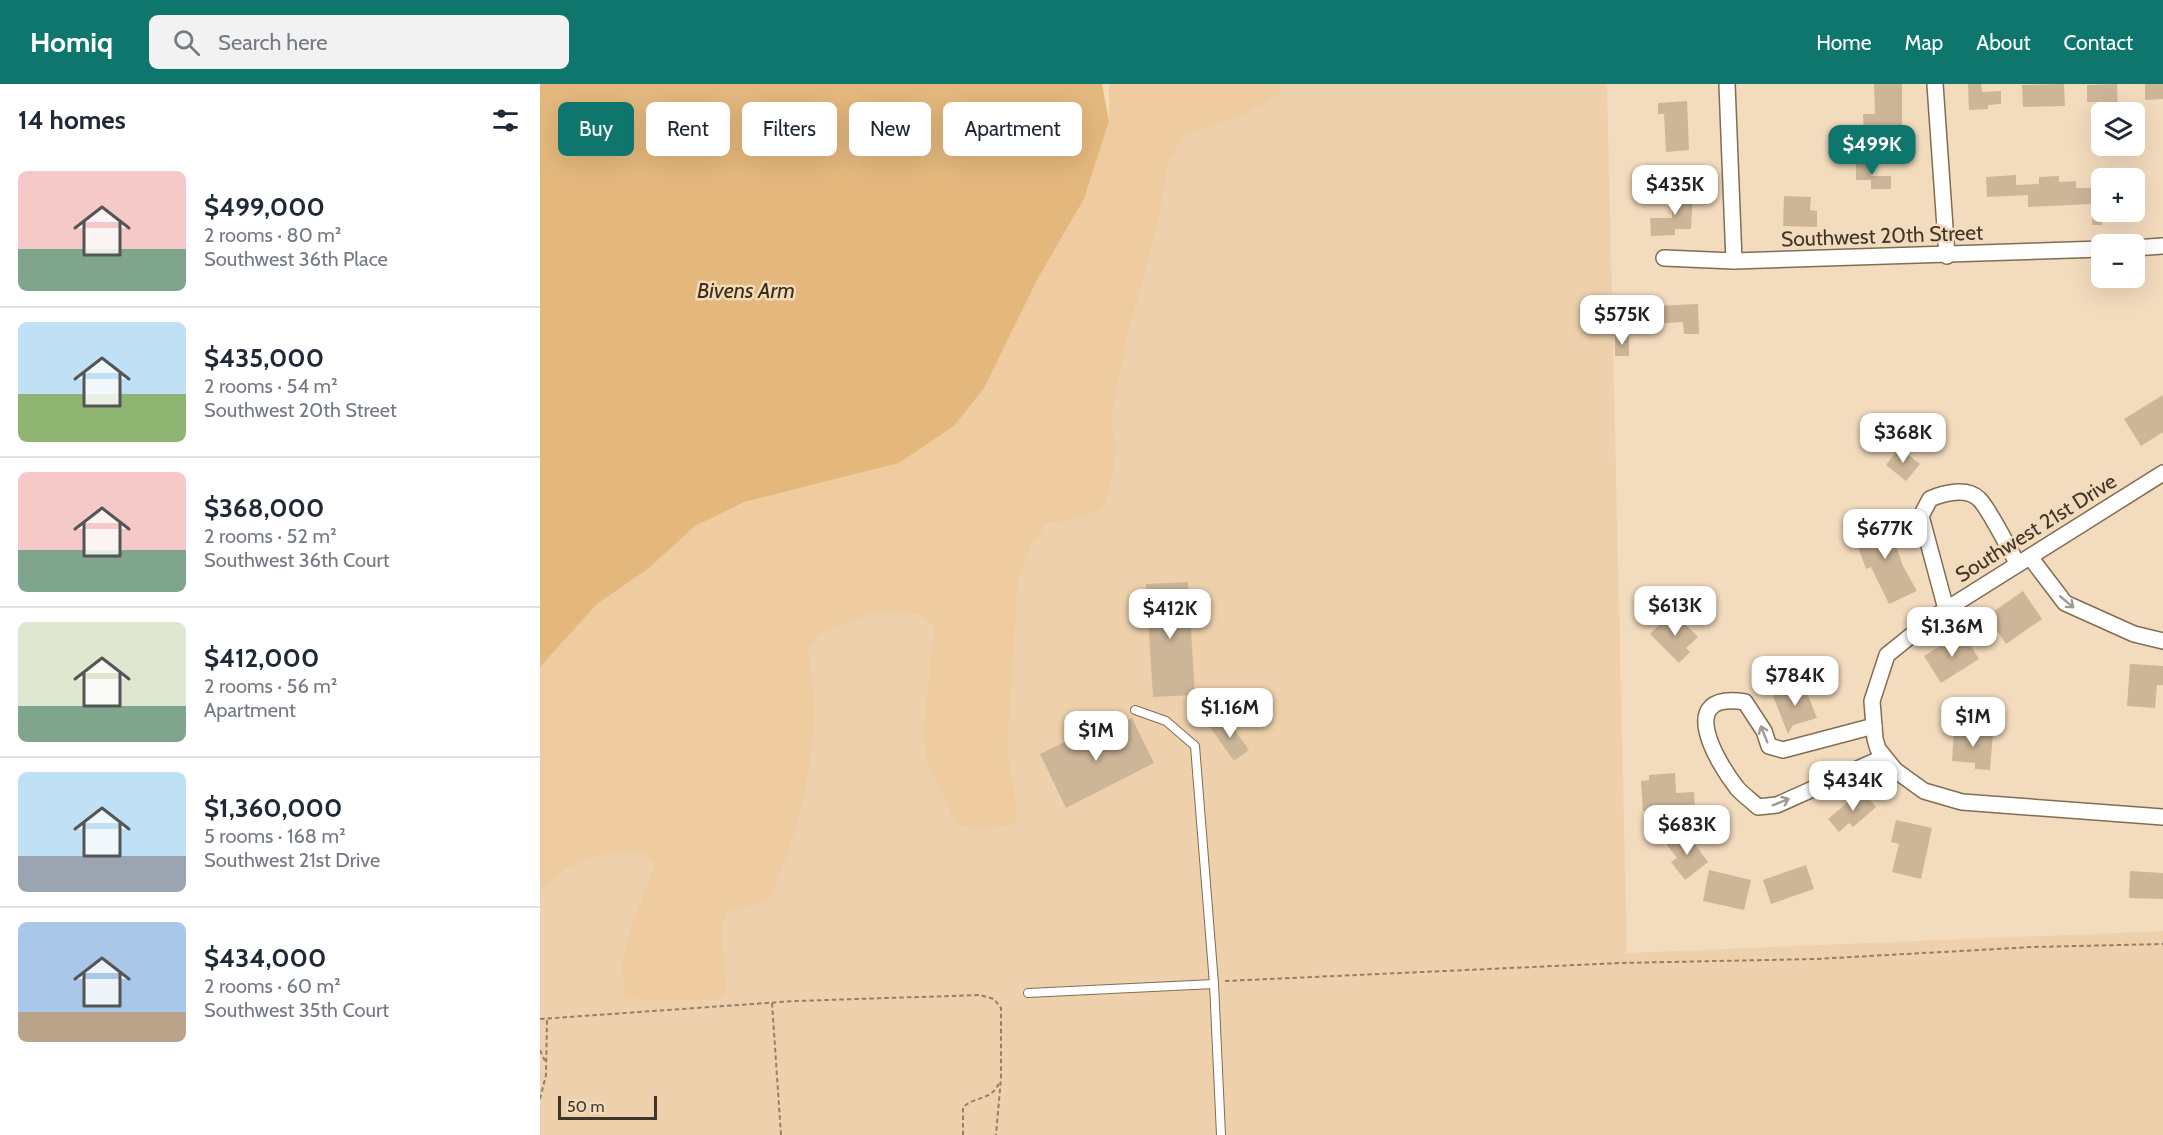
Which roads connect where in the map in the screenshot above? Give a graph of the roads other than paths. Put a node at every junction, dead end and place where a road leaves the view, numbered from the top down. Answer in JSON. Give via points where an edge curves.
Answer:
{"nodes":[{"id":1,"x":1727,"y":84,"type":"edge"},
{"id":2,"x":1935,"y":84,"type":"edge"},
{"id":3,"x":2163,"y":246,"type":"edge"},
{"id":4,"x":2145,"y":247,"type":"edge"},
{"id":5,"x":2091,"y":249,"type":"edge"},
{"id":6,"x":1947,"y":255,"type":"junction"},
{"id":7,"x":1664,"y":258,"type":"dead end"},
{"id":8,"x":1734,"y":261,"type":"junction"},
{"id":9,"x":2163,"y":473,"type":"edge"},
{"id":10,"x":2024,"y":561,"type":"junction"},
{"id":11,"x":1946,"y":609,"type":"junction"},
{"id":12,"x":2163,"y":641,"type":"edge"},
{"id":13,"x":1135,"y":710,"type":"dead end"},
{"id":14,"x":1874,"y":733,"type":"junction"},
{"id":15,"x":1884,"y":757,"type":"junction"},
{"id":16,"x":2163,"y":817,"type":"edge"},
{"id":17,"x":1214,"y":981,"type":"junction"},
{"id":18,"x":1028,"y":993,"type":"dead end"},
{"id":19,"x":1221,"y":1135,"type":"edge"}],
"edges":[{"from":1,"to":8,"type":"street"},
{"from":2,"to":6,"type":"street"},
{"from":3,"to":4,"type":"street"},
{"from":5,"to":6,"type":"street","name":"Southwest 20th Street"},
{"from":6,"to":8,"type":"street","name":"Southwest 20th Street"},
{"from":7,"to":8,"type":"street","name":"Southwest 20th Street"},
{"from":9,"to":10,"type":"street","name":"Southwest 21st Drive"},
{"from":10,"to":11,"type":"street","name":"Southwest 21st Drive"},
{"from":10,"to":11,"type":"street","via":[[1979,498],[1953,493],[1930,499],[1921,516]]},
{"from":10,"to":12,"type":"street","one_way":true,"via":[[2065,603],[2134,634]]},
{"from":11,"to":14,"type":"street","name":"Southwest 21st Drive","via":[[1887,655],[1872,701]]},
{"from":13,"to":17,"type":"lane","via":[[1166,721],[1195,746]]},
{"from":14,"to":15,"type":"street"},
{"from":14,"to":15,"type":"street","one_way":true,"via":[[1783,750],[1769,746],[1764,730],[1745,702],[1732,700],[1717,703],[1708,711],[1706,722],[1706,737],[1714,753],[1738,789],[1758,807],[1777,805]]},
{"from":15,"to":16,"type":"street","via":[[1894,770],[1924,791],[1962,802]]},
{"from":17,"to":18,"type":"lane"},
{"from":17,"to":19,"type":"lane"}]}
